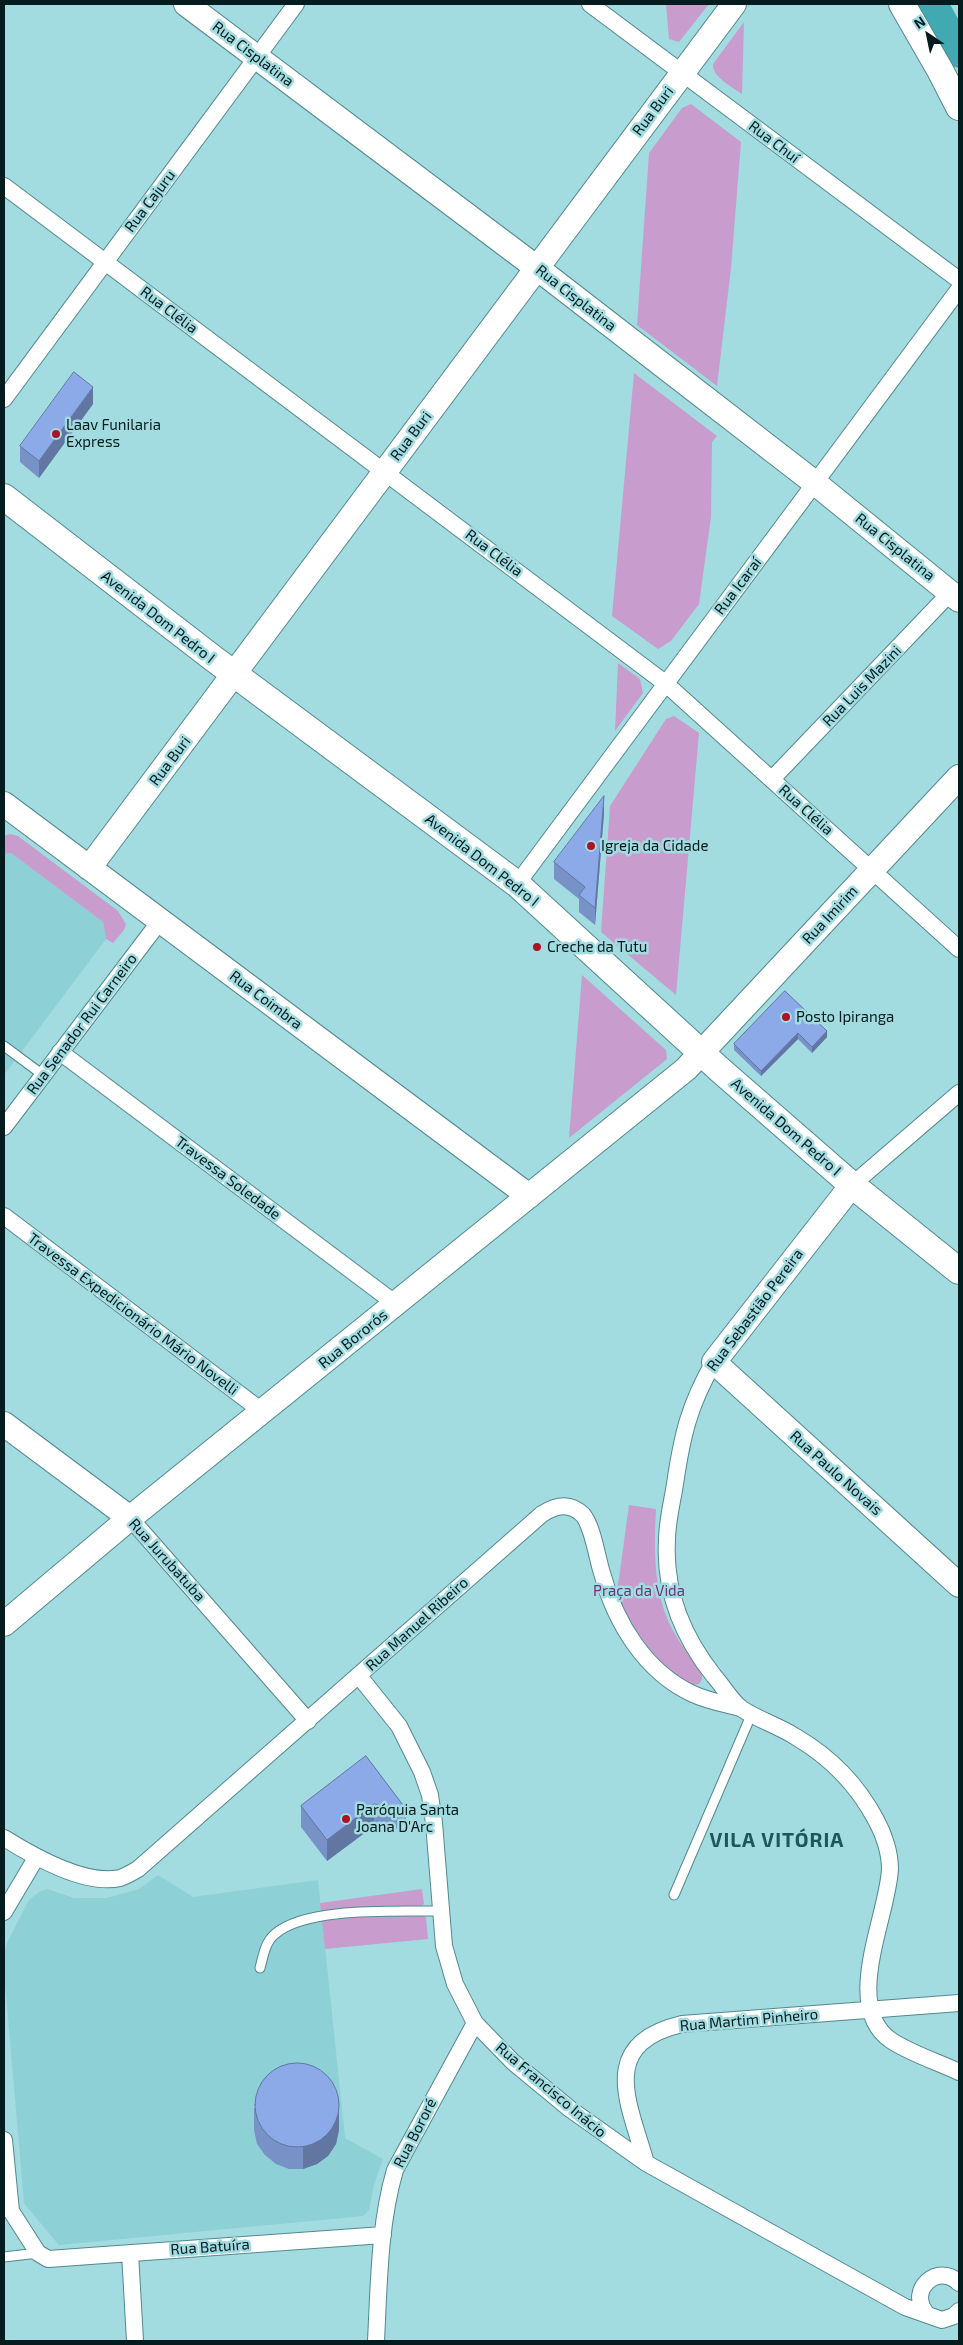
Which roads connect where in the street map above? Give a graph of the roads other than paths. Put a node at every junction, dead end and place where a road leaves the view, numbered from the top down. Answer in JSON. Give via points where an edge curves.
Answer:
{"nodes":[{"id":1,"x":186,"y":4,"type":"edge"},
{"id":2,"x":296,"y":4,"type":"edge"},
{"id":3,"x":590,"y":4,"type":"edge"},
{"id":4,"x":734,"y":4,"type":"edge"},
{"id":5,"x":902,"y":4,"type":"edge"},
{"id":6,"x":257,"y":56,"type":"junction"},
{"id":7,"x":682,"y":74,"type":"junction"},
{"id":8,"x":959,"y":107,"type":"edge"},
{"id":9,"x":4,"y":186,"type":"edge"},
{"id":10,"x":105,"y":262,"type":"junction"},
{"id":11,"x":537,"y":268,"type":"junction"},
{"id":12,"x":959,"y":280,"type":"edge"},
{"id":13,"x":959,"y":289,"type":"edge"},
{"id":14,"x":4,"y":399,"type":"edge"},
{"id":15,"x":385,"y":471,"type":"junction"},
{"id":16,"x":815,"y":483,"type":"junction"},
{"id":17,"x":4,"y":498,"type":"edge"},
{"id":18,"x":955,"y":596,"type":"edge"},
{"id":19,"x":234,"y":674,"type":"junction"},
{"id":20,"x":665,"y":683,"type":"junction"},
{"id":21,"x":959,"y":777,"type":"edge"},
{"id":22,"x":772,"y":780,"type":"junction"},
{"id":23,"x":5,"y":808,"type":"edge"},
{"id":24,"x":89,"y":868,"type":"junction"},
{"id":25,"x":872,"y":870,"type":"junction"},
{"id":26,"x":517,"y":884,"type":"junction"},
{"id":27,"x":160,"y":921,"type":"junction"},
{"id":28,"x":959,"y":949,"type":"edge"},
{"id":29,"x":4,"y":1046,"type":"edge"},
{"id":30,"x":60,"y":1052,"type":"junction"},
{"id":31,"x":701,"y":1053,"type":"junction"},
{"id":32,"x":43,"y":1075,"type":"junction"},
{"id":33,"x":959,"y":1093,"type":"edge"},
{"id":34,"x":4,"y":1127,"type":"edge"},
{"id":35,"x":852,"y":1185,"type":"junction"},
{"id":36,"x":529,"y":1196,"type":"junction"},
{"id":37,"x":4,"y":1216,"type":"edge"},
{"id":38,"x":959,"y":1271,"type":"edge"},
{"id":39,"x":396,"y":1304,"type":"junction"},
{"id":40,"x":714,"y":1362,"type":"junction"},
{"id":41,"x":263,"y":1412,"type":"junction"},
{"id":42,"x":4,"y":1424,"type":"edge"},
{"id":43,"x":130,"y":1518,"type":"junction"},
{"id":44,"x":959,"y":1585,"type":"edge"},
{"id":45,"x":4,"y":1624,"type":"edge"},
{"id":46,"x":359,"y":1676,"type":"junction"},
{"id":47,"x":746,"y":1711,"type":"junction"},
{"id":48,"x":308,"y":1721,"type":"junction"},
{"id":49,"x":4,"y":1838,"type":"edge"},
{"id":50,"x":36,"y":1858,"type":"junction"},
{"id":51,"x":674,"y":1895,"type":"dead end"},
{"id":52,"x":440,"y":1911,"type":"junction"},
{"id":53,"x":4,"y":1912,"type":"edge"},
{"id":54,"x":260,"y":1968,"type":"dead end"},
{"id":55,"x":959,"y":2004,"type":"edge"},
{"id":56,"x":871,"y":2011,"type":"junction"},
{"id":57,"x":475,"y":2023,"type":"junction"},
{"id":58,"x":959,"y":2072,"type":"edge"},
{"id":59,"x":4,"y":2140,"type":"edge"},
{"id":60,"x":646,"y":2163,"type":"junction"},
{"id":61,"x":383,"y":2235,"type":"junction"},
{"id":62,"x":38,"y":2253,"type":"junction"},
{"id":63,"x":130,"y":2253,"type":"junction"},
{"id":64,"x":4,"y":2257,"type":"edge"},
{"id":65,"x":959,"y":2283,"type":"edge"},
{"id":66,"x":959,"y":2311,"type":"edge"},
{"id":67,"x":926,"y":2314,"type":"junction"},
{"id":68,"x":135,"y":2341,"type":"edge"},
{"id":69,"x":376,"y":2341,"type":"edge"}],
"edges":[{"from":1,"to":6,"type":"street","name":"Rua Cisplatina"},
{"from":2,"to":6,"type":"street","name":"Rua Cajuru"},
{"from":3,"to":7,"type":"street","name":"Rua Chuí"},
{"from":4,"to":7,"type":"street","name":"Rua Buri"},
{"from":5,"to":8,"type":"main road"},
{"from":6,"to":10,"type":"street","name":"Rua Cajuru"},
{"from":6,"to":11,"type":"street","name":"Rua Cisplatina"},
{"from":7,"to":11,"type":"street","name":"Rua Buri"},
{"from":7,"to":12,"type":"street","name":"Rua Chuí"},
{"from":9,"to":10,"type":"street","name":"Rua Clélia"},
{"from":10,"to":14,"type":"street","name":"Rua Cajuru"},
{"from":10,"to":15,"type":"street","name":"Rua Clélia"},
{"from":11,"to":15,"type":"street","name":"Rua Buri"},
{"from":11,"to":16,"type":"street","name":"Rua Cisplatina"},
{"from":13,"to":16,"type":"street","name":"Rua Icaraí"},
{"from":15,"to":19,"type":"street","name":"Rua Buri"},
{"from":15,"to":20,"type":"street","name":"Rua Clélia"},
{"from":16,"to":18,"type":"street","name":"Rua Cisplatina"},
{"from":16,"to":20,"type":"street","name":"Rua Icaraí"},
{"from":17,"to":19,"type":"main road","name":"Avenida Dom Pedro I"},
{"from":18,"to":22,"type":"street","name":"Rua Luis Mazini"},
{"from":19,"to":24,"type":"street","name":"Rua Buri"},
{"from":19,"to":26,"type":"main road","name":"Avenida Dom Pedro I"},
{"from":20,"to":22,"type":"street","name":"Rua Clélia"},
{"from":20,"to":26,"type":"street","name":"Rua Icaraí"},
{"from":21,"to":25,"type":"street","name":"Rua Imirim"},
{"from":22,"to":25,"type":"street","name":"Rua Clélia"},
{"from":23,"to":24,"type":"street","name":"Rua Coimbra"},
{"from":24,"to":27,"type":"street","name":"Rua Coimbra"},
{"from":25,"to":28,"type":"street","name":"Rua Clélia"},
{"from":25,"to":31,"type":"street","name":"Rua Imirim"},
{"from":26,"to":31,"type":"main road","name":"Avenida Dom Pedro I"},
{"from":27,"to":30,"type":"street","name":"Rua Senador Rui Carneiro"},
{"from":27,"to":36,"type":"street","name":"Rua Coimbra"},
{"from":29,"to":32,"type":"lane"},
{"from":30,"to":32,"type":"street","name":"Rua Senador Rui Carneiro"},
{"from":30,"to":39,"type":"street","name":"Travessa Soledade"},
{"from":31,"to":35,"type":"main road","name":"Avenida Dom Pedro I"},
{"from":31,"to":36,"type":"street","name":"Rua Bororós","via":[[686,1069]]},
{"from":32,"to":34,"type":"street","name":"Rua Senador Rui Carneiro"},
{"from":33,"to":35,"type":"street"},
{"from":35,"to":38,"type":"main road","name":"Avenida Dom Pedro I"},
{"from":35,"to":40,"type":"street","name":"Rua Sebastião Pereira"},
{"from":36,"to":39,"type":"street","name":"Rua Bororós"},
{"from":37,"to":41,"type":"street","name":"Travessa Expedicionário Mário Novelli"},
{"from":39,"to":41,"type":"street","name":"Rua Bororós"},
{"from":40,"to":44,"type":"street","name":"Rua Paulo Novais"},
{"from":40,"to":47,"type":"street","name":"Rua Sebastião Pereira","via":[[698,1389],[688,1417],[668,1528],[666,1559],[680,1622],[693,1647]]},
{"from":41,"to":43,"type":"street","name":"Rua Bororós"},
{"from":42,"to":43,"type":"street","name":"Rua Jurubatuba"},
{"from":43,"to":45,"type":"street","name":"Rua Bororós"},
{"from":43,"to":48,"type":"street","name":"Rua Jurubatuba"},
{"from":46,"to":47,"type":"street","name":"Rua Manuel Ribeiro","via":[[542,1514],[554,1506],[566,1506],[583,1516],[589,1526],[615,1610],[647,1660],[693,1694]]},
{"from":46,"to":48,"type":"street","name":"Rua Manuel Ribeiro"},
{"from":46,"to":52,"type":"street","name":"Rua Francisco Inácio","via":[[399,1726],[430,1795]]},
{"from":47,"to":51,"type":"lane"},
{"from":47,"to":56,"type":"street","name":"Rua Sebastião Pereira","via":[[796,1737],[833,1762],[865,1801],[886,1842],[890,1866],[888,1889],[868,1973]]},
{"from":48,"to":50,"type":"street","name":"Rua Manuel Ribeiro","via":[[138,1869],[121,1878],[101,1878],[53,1867]]},
{"from":49,"to":50,"type":"street","name":"Rua Manuel Ribeiro"},
{"from":50,"to":53,"type":"street"},
{"from":52,"to":54,"type":"lane","via":[[342,1913],[306,1920],[275,1934],[268,1943]]},
{"from":52,"to":57,"type":"street","name":"Rua Francisco Inácio","via":[[450,1970]]},
{"from":55,"to":56,"type":"street","name":"Rua Martim Pinheiro"},
{"from":56,"to":58,"type":"street","via":[[878,2026],[892,2041]]},
{"from":56,"to":60,"type":"street","name":"Rua Martim Pinheiro","via":[[682,2024],[652,2034],[632,2052],[626,2074],[630,2104]]},
{"from":57,"to":60,"type":"street","name":"Rua Francisco Inácio","via":[[513,2062],[570,2109]]},
{"from":57,"to":61,"type":"street","name":"Rua Bororé","via":[[395,2170]]},
{"from":59,"to":62,"type":"street","via":[[11,2211]]},
{"from":60,"to":67,"type":"street","name":"Rua Francisco Inácio","via":[[875,2292]]},
{"from":61,"to":63,"type":"street","name":"Rua Batuíra"},
{"from":61,"to":69,"type":"street","name":"Rua Bororé"},
{"from":62,"to":63,"type":"street","name":"Rua Batuíra","via":[[48,2258]]},
{"from":62,"to":64,"type":"lane"},
{"from":63,"to":68,"type":"street"},
{"from":65,"to":67,"type":"street","via":[[943,2275],[931,2278],[919,2294]]},
{"from":66,"to":67,"type":"street","name":"Rua Francisco Inácio","via":[[942,2320]]}]}
